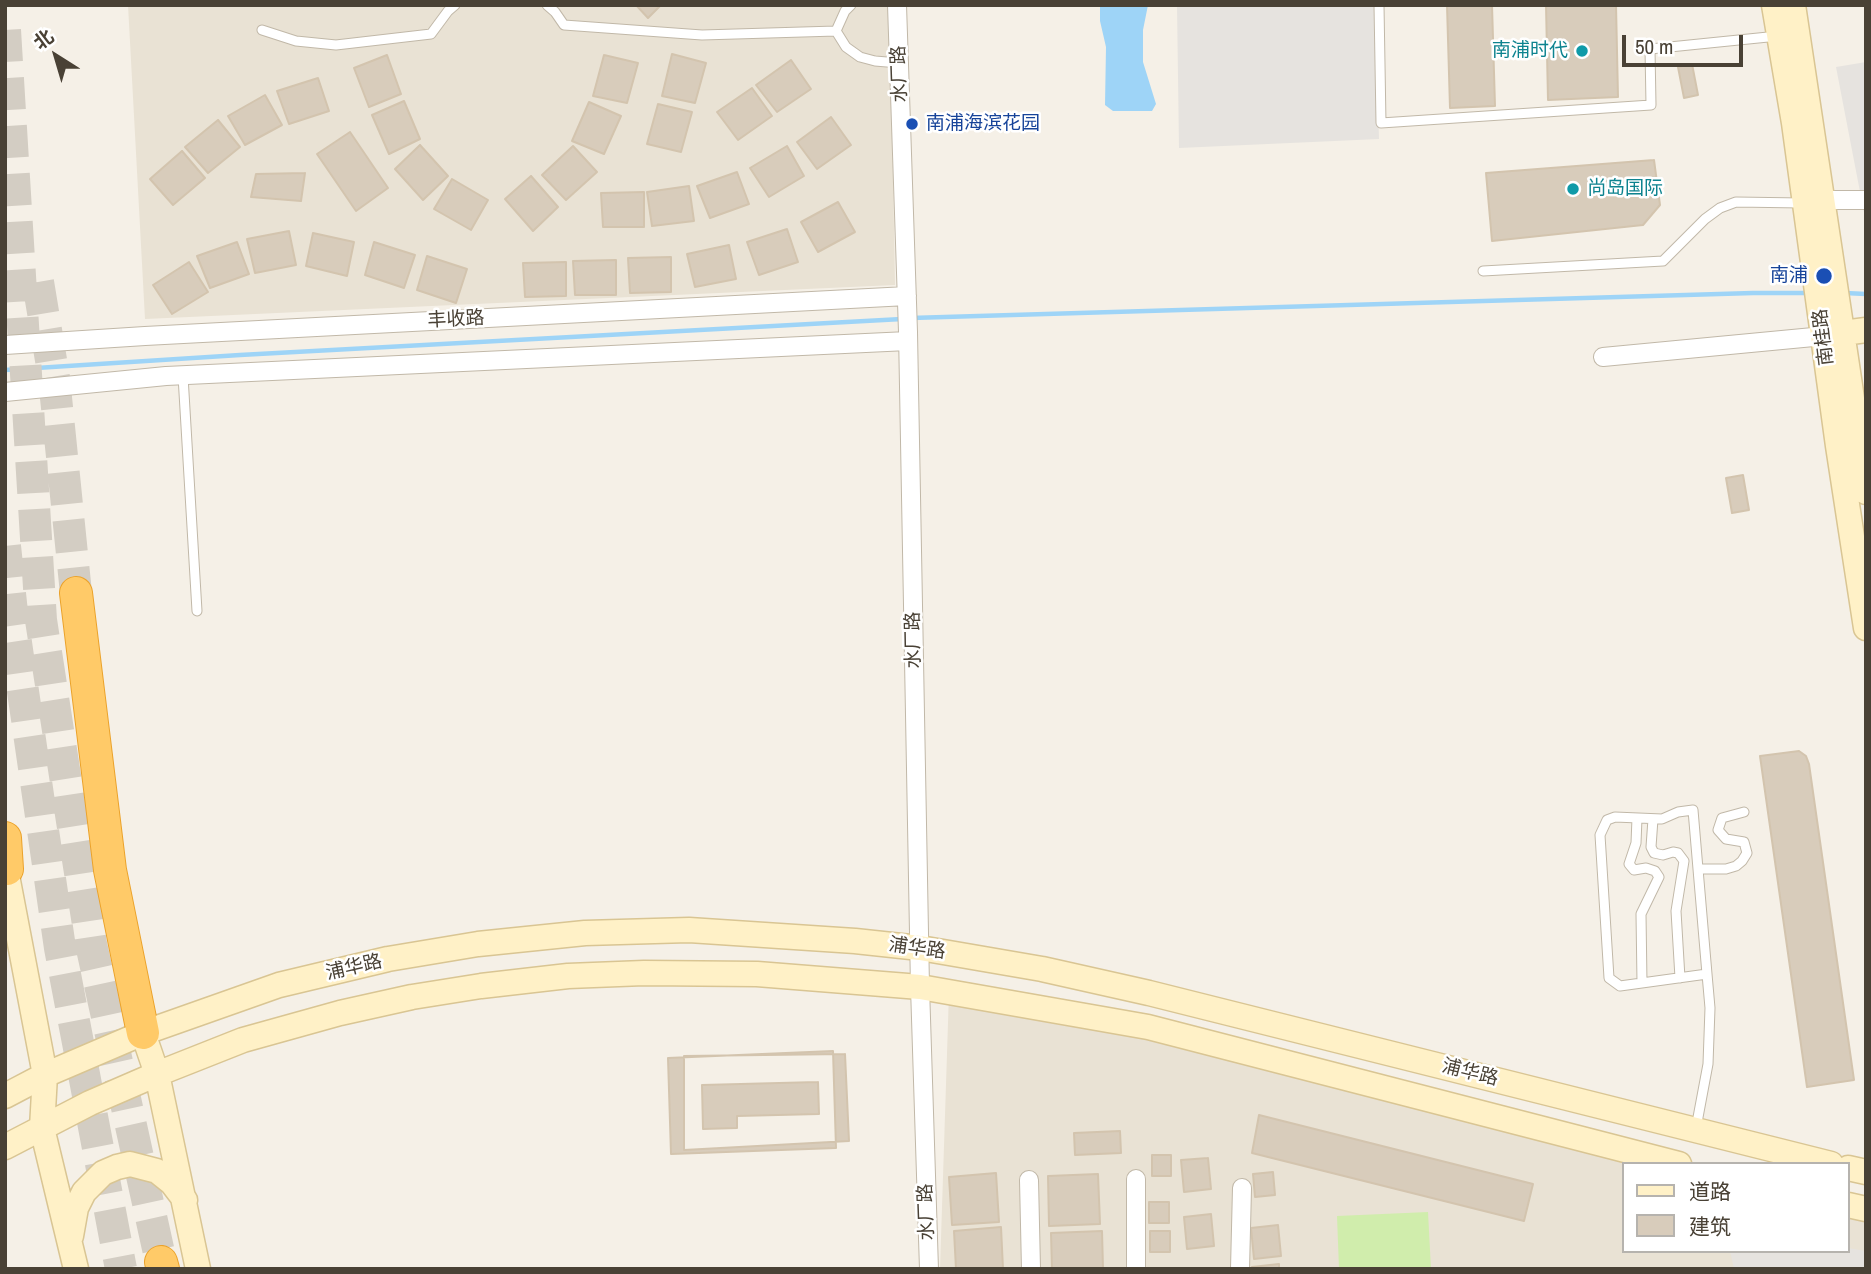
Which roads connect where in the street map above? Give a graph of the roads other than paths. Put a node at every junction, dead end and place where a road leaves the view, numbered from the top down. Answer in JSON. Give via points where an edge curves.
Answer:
{"nodes":[{"id":1,"x":455,"y":5,"type":"edge"},
{"id":2,"x":547,"y":5,"type":"edge"},
{"id":3,"x":851,"y":5,"type":"edge"},
{"id":4,"x":897,"y":5,"type":"edge"},
{"id":5,"x":1379,"y":5,"type":"edge"},
{"id":6,"x":1774,"y":5,"type":"edge"},
{"id":7,"x":1793,"y":5,"type":"edge"},
{"id":8,"x":262,"y":30,"type":"dead end"},
{"id":9,"x":836,"y":31,"type":"junction"},
{"id":10,"x":1780,"y":36,"type":"junction"},
{"id":11,"x":899,"y":63,"type":"junction"},
{"id":12,"x":1866,"y":200,"type":"edge"},
{"id":13,"x":1814,"y":202,"type":"junction"},
{"id":14,"x":1483,"y":271,"type":"dead end"},
{"id":15,"x":907,"y":303,"type":"junction"},
{"id":16,"x":1844,"y":333,"type":"edge"},
{"id":17,"x":908,"y":337,"type":"junction"},
{"id":18,"x":5,"y":345,"type":"edge"},
{"id":19,"x":1604,"y":357,"type":"dead end"},
{"id":20,"x":183,"y":376,"type":"junction"},
{"id":21,"x":5,"y":392,"type":"edge"},
{"id":22,"x":1866,"y":492,"type":"edge"},
{"id":23,"x":76,"y":593,"type":"tunnel mouth"},
{"id":24,"x":197,"y":611,"type":"dead end"},
{"id":25,"x":1866,"y":628,"type":"edge"},
{"id":26,"x":1744,"y":812,"type":"dead end"},
{"id":27,"x":1637,"y":818,"type":"junction"},
{"id":28,"x":1653,"y":819,"type":"junction"},
{"id":29,"x":5,"y":838,"type":"edge"},
{"id":30,"x":6,"y":867,"type":"edge"},
{"id":31,"x":1698,"y":869,"type":"junction"},
{"id":32,"x":920,"y":948,"type":"junction"},
{"id":33,"x":1707,"y":974,"type":"junction"},
{"id":34,"x":1680,"y":978,"type":"junction"},
{"id":35,"x":1642,"y":983,"type":"junction"},
{"id":36,"x":920,"y":987,"type":"junction"},
{"id":37,"x":144,"y":1033,"type":"junction"},
{"id":38,"x":45,"y":1074,"type":"junction"},
{"id":39,"x":157,"y":1074,"type":"junction"},
{"id":40,"x":5,"y":1096,"type":"edge"},
{"id":41,"x":42,"y":1128,"type":"junction"},
{"id":42,"x":1695,"y":1130,"type":"junction"},
{"id":43,"x":5,"y":1147,"type":"edge"},
{"id":44,"x":1671,"y":1162,"type":"edge"},
{"id":45,"x":1823,"y":1162,"type":"edge"},
{"id":46,"x":1028,"y":1180,"type":"dead end"},
{"id":47,"x":1136,"y":1180,"type":"dead end"},
{"id":48,"x":1242,"y":1188,"type":"dead end"},
{"id":49,"x":185,"y":1201,"type":"junction"},
{"id":50,"x":71,"y":1243,"type":"junction"},
{"id":51,"x":76,"y":1269,"type":"edge"},
{"id":52,"x":198,"y":1269,"type":"edge"},
{"id":53,"x":929,"y":1269,"type":"edge"},
{"id":54,"x":1031,"y":1269,"type":"edge"},
{"id":55,"x":1136,"y":1269,"type":"edge"},
{"id":56,"x":1240,"y":1269,"type":"edge"}],
"edges":[{"from":1,"to":8,"type":"lane","via":[[431,34],[336,45],[296,41]]},
{"from":2,"to":9,"type":"lane","via":[[564,25],[702,35]]},
{"from":3,"to":9,"type":"lane"},
{"from":4,"to":11,"type":"street","name":"水厂路"},
{"from":5,"to":10,"type":"lane","via":[[1381,122],[1651,105],[1650,49]]},
{"from":6,"to":10,"type":"main road","name":"南桂路"},
{"from":7,"to":13,"type":"main road","name":"南桂路"},
{"from":9,"to":11,"type":"lane","via":[[846,47],[860,57]]},
{"from":10,"to":13,"type":"main road","name":"南桂路"},
{"from":11,"to":15,"type":"street","name":"水厂路"},
{"from":12,"to":13,"type":"street"},
{"from":13,"to":14,"type":"lane","via":[[1736,202],[1720,208],[1664,261]]},
{"from":13,"to":16,"type":"main road","name":"南桂路","via":[[1828,296]]},
{"from":15,"to":17,"type":"street","name":"水厂路"},
{"from":15,"to":18,"type":"street","name":"丰收路"},
{"from":16,"to":19,"type":"street"},
{"from":16,"to":22,"type":"main road","name":"南桂路"},
{"from":16,"to":25,"type":"main road","name":"南桂路","via":[[1845,499]]},
{"from":17,"to":20,"type":"street"},
{"from":17,"to":32,"type":"street","name":"水厂路"},
{"from":20,"to":21,"type":"street"},
{"from":20,"to":24,"type":"lane"},
{"from":23,"to":37,"type":"highway","via":[[110,870]]},
{"from":26,"to":31,"type":"lane","via":[[1722,818],[1718,830],[1726,839],[1744,842],[1747,853],[1742,861],[1726,869]]},
{"from":27,"to":28,"type":"lane"},
{"from":27,"to":35,"type":"lane","via":[[1629,864],[1638,871],[1651,869],[1659,877],[1641,914]]},
{"from":27,"to":35,"type":"lane","via":[[1611,818],[1600,835],[1608,973],[1617,985]]},
{"from":28,"to":31,"type":"lane","via":[[1693,810]]},
{"from":28,"to":34,"type":"lane","via":[[1654,853],[1678,853],[1684,861],[1676,911]]},
{"from":29,"to":30,"type":"highway"},
{"from":30,"to":38,"type":"main road"},
{"from":31,"to":33,"type":"lane"},
{"from":32,"to":36,"type":"street","name":"水厂路"},
{"from":32,"to":37,"type":"main road","name":"浦华路","via":[[689,930],[585,933],[478,944],[279,985]]},
{"from":32,"to":42,"type":"main road","name":"浦华路","via":[[1149,993]]},
{"from":33,"to":34,"type":"lane"},
{"from":33,"to":42,"type":"lane","via":[[1708,1064]]},
{"from":34,"to":35,"type":"lane"},
{"from":36,"to":39,"type":"main road","name":"浦华路","via":[[757,974],[568,976],[412,997],[340,1013],[243,1041]]},
{"from":36,"to":44,"type":"main road","name":"浦华路","via":[[1148,1027]]},
{"from":36,"to":53,"type":"street","name":"水厂路"},
{"from":37,"to":38,"type":"main road","name":"浦华路"},
{"from":37,"to":39,"type":"main road"},
{"from":38,"to":40,"type":"main road","name":"浦华路"},
{"from":38,"to":41,"type":"main road"},
{"from":39,"to":41,"type":"main road","name":"浦华路"},
{"from":39,"to":49,"type":"main road"},
{"from":41,"to":43,"type":"main road","name":"浦华路"},
{"from":41,"to":50,"type":"main road"},
{"from":42,"to":45,"type":"main road","name":"浦华路"},
{"from":46,"to":54,"type":"street"},
{"from":47,"to":55,"type":"street"},
{"from":48,"to":56,"type":"street"},
{"from":49,"to":50,"type":"main road","via":[[157,1171],[130,1164],[117,1167],[84,1192],[72,1221]]},
{"from":49,"to":52,"type":"main road"},
{"from":50,"to":51,"type":"main road"}]}
